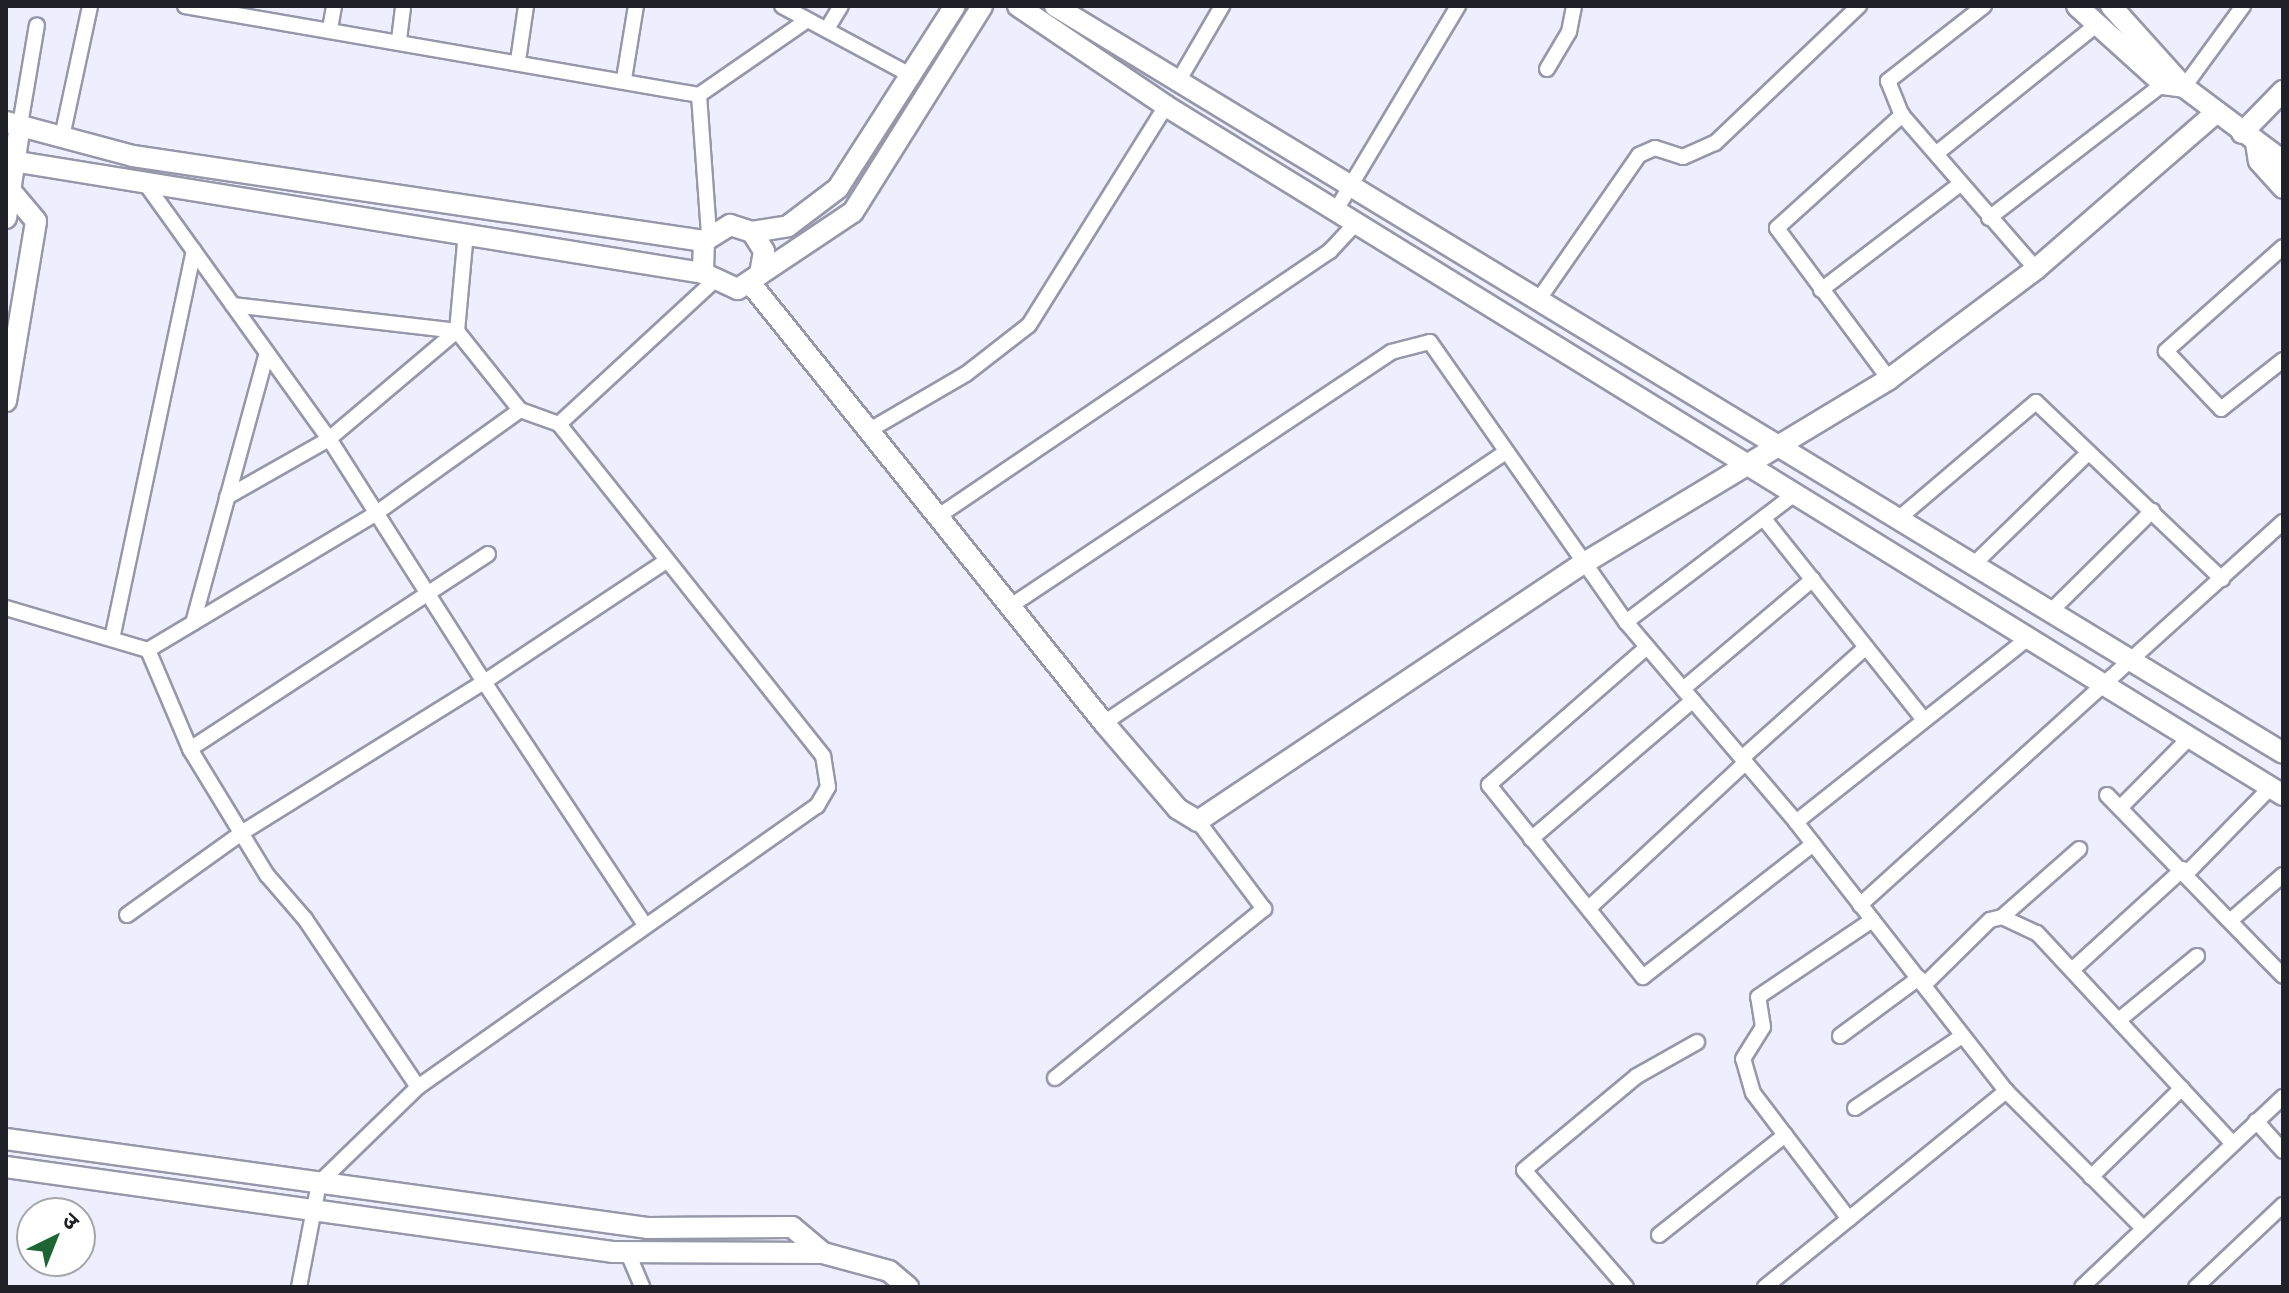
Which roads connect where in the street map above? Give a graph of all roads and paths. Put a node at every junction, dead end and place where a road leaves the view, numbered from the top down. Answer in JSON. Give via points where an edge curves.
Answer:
{"nodes":[{"id":1,"x":90,"y":6,"type":"edge"},
{"id":2,"x":185,"y":6,"type":"edge"},
{"id":3,"x":334,"y":6,"type":"edge"},
{"id":4,"x":403,"y":6,"type":"edge"},
{"id":5,"x":526,"y":6,"type":"edge"},
{"id":6,"x":636,"y":6,"type":"edge"},
{"id":7,"x":782,"y":6,"type":"edge"},
{"id":8,"x":841,"y":6,"type":"edge"},
{"id":9,"x":955,"y":6,"type":"edge"},
{"id":10,"x":982,"y":6,"type":"edge"},
{"id":11,"x":1018,"y":6,"type":"edge"},
{"id":12,"x":1055,"y":6,"type":"edge"},
{"id":13,"x":1222,"y":6,"type":"edge"},
{"id":14,"x":1458,"y":6,"type":"edge"},
{"id":15,"x":1574,"y":6,"type":"edge"},
{"id":16,"x":1859,"y":6,"type":"edge"},
{"id":17,"x":1984,"y":6,"type":"edge"},
{"id":18,"x":2077,"y":6,"type":"edge"},
{"id":19,"x":2111,"y":6,"type":"edge"},
{"id":20,"x":2243,"y":6,"type":"edge"},
{"id":21,"x":238,"y":9,"type":"edge"},
{"id":22,"x":806,"y":21,"type":"junction"},
{"id":23,"x":37,"y":25,"type":"dead end"},
{"id":24,"x":2096,"y":25,"type":"junction"},
{"id":25,"x":330,"y":29,"type":"junction"},
{"id":26,"x":827,"y":29,"type":"junction"},
{"id":27,"x":399,"y":40,"type":"junction"},
{"id":28,"x":518,"y":61,"type":"junction"},
{"id":29,"x":1547,"y":69,"type":"dead end"},
{"id":30,"x":912,"y":76,"type":"junction"},
{"id":31,"x":624,"y":79,"type":"junction"},
{"id":32,"x":1179,"y":80,"type":"junction"},
{"id":33,"x":2173,"y":86,"type":"junction"},
{"id":34,"x":2283,"y":91,"type":"edge"},
{"id":35,"x":699,"y":95,"type":"junction"},
{"id":36,"x":1166,"y":106,"type":"junction"},
{"id":37,"x":2214,"y":114,"type":"junction"},
{"id":38,"x":1902,"y":115,"type":"junction"},
{"id":39,"x":13,"y":124,"type":"edge"},
{"id":40,"x":62,"y":137,"type":"junction"},
{"id":41,"x":2249,"y":138,"type":"junction"},
{"id":42,"x":1937,"y":153,"type":"junction"},
{"id":43,"x":10,"y":161,"type":"edge"},
{"id":44,"x":2283,"y":161,"type":"edge"},
{"id":45,"x":145,"y":183,"type":"junction"},
{"id":46,"x":1352,"y":183,"type":"junction"},
{"id":47,"x":1959,"y":185,"type":"junction"},
{"id":48,"x":2283,"y":188,"type":"edge"},
{"id":49,"x":11,"y":191,"type":"junction"},
{"id":50,"x":1336,"y":210,"type":"junction"},
{"id":51,"x":6,"y":218,"type":"edge"},
{"id":52,"x":1989,"y":218,"type":"junction"},
{"id":53,"x":1356,"y":223,"type":"junction"},
{"id":54,"x":752,"y":232,"type":"junction"},
{"id":55,"x":466,"y":233,"type":"junction"},
{"id":56,"x":707,"y":238,"type":"junction"},
{"id":57,"x":2283,"y":247,"type":"edge"},
{"id":58,"x":194,"y":251,"type":"junction"},
{"id":59,"x":2036,"y":269,"type":"junction"},
{"id":60,"x":708,"y":278,"type":"junction"},
{"id":61,"x":756,"y":279,"type":"junction"},
{"id":62,"x":1821,"y":290,"type":"junction"},
{"id":63,"x":1539,"y":299,"type":"junction"},
{"id":64,"x":233,"y":305,"type":"junction"},
{"id":65,"x":457,"y":331,"type":"junction"},
{"id":66,"x":267,"y":353,"type":"junction"},
{"id":67,"x":2283,"y":360,"type":"edge"},
{"id":68,"x":1889,"y":379,"type":"junction"},
{"id":69,"x":6,"y":401,"type":"edge"},
{"id":70,"x":520,"y":410,"type":"junction"},
{"id":71,"x":559,"y":424,"type":"junction"},
{"id":72,"x":868,"y":431,"type":"junction"},
{"id":73,"x":329,"y":439,"type":"junction"},
{"id":74,"x":1778,"y":445,"type":"junction"},
{"id":75,"x":1504,"y":453,"type":"junction"},
{"id":76,"x":2088,"y":453,"type":"junction"},
{"id":77,"x":1745,"y":463,"type":"junction"},
{"id":78,"x":1796,"y":493,"type":"junction"},
{"id":79,"x":227,"y":497,"type":"junction"},
{"id":80,"x":2152,"y":511,"type":"junction"},
{"id":81,"x":375,"y":514,"type":"junction"},
{"id":82,"x":937,"y":517,"type":"junction"},
{"id":83,"x":1898,"y":519,"type":"junction"},
{"id":84,"x":1765,"y":520,"type":"junction"},
{"id":85,"x":2279,"y":533,"type":"edge"},
{"id":86,"x":488,"y":554,"type":"dead end"},
{"id":87,"x":666,"y":561,"type":"junction"},
{"id":88,"x":1581,"y":565,"type":"junction"},
{"id":89,"x":1973,"y":565,"type":"junction"},
{"id":90,"x":1813,"y":579,"type":"junction"},
{"id":91,"x":2222,"y":579,"type":"junction"},
{"id":92,"x":429,"y":594,"type":"junction"},
{"id":93,"x":1009,"y":607,"type":"junction"},
{"id":94,"x":6,"y":608,"type":"edge"},
{"id":95,"x":2050,"y":612,"type":"junction"},
{"id":96,"x":1626,"y":622,"type":"junction"},
{"id":97,"x":193,"y":623,"type":"junction"},
{"id":98,"x":2029,"y":637,"type":"junction"},
{"id":99,"x":112,"y":639,"type":"junction"},
{"id":100,"x":1647,"y":647,"type":"junction"},
{"id":101,"x":1866,"y":647,"type":"junction"},
{"id":102,"x":148,"y":650,"type":"junction"},
{"id":103,"x":2131,"y":662,"type":"junction"},
{"id":104,"x":484,"y":682,"type":"junction"},
{"id":105,"x":2107,"y":686,"type":"junction"},
{"id":106,"x":1688,"y":694,"type":"junction"},
{"id":107,"x":1921,"y":716,"type":"junction"},
{"id":108,"x":1104,"y":723,"type":"junction"},
{"id":109,"x":2190,"y":737,"type":"junction"},
{"id":110,"x":190,"y":749,"type":"junction"},
{"id":111,"x":2283,"y":753,"type":"edge"},
{"id":112,"x":1744,"y":760,"type":"junction"},
{"id":113,"x":2277,"y":791,"type":"edge"},
{"id":114,"x":2107,"y":795,"type":"dead end"},
{"id":115,"x":2120,"y":808,"type":"junction"},
{"id":116,"x":1198,"y":821,"type":"junction"},
{"id":117,"x":1796,"y":822,"type":"junction"},
{"id":118,"x":243,"y":832,"type":"junction"},
{"id":119,"x":1531,"y":839,"type":"junction"},
{"id":120,"x":1813,"y":844,"type":"junction"},
{"id":121,"x":2079,"y":849,"type":"dead end"},
{"id":122,"x":2185,"y":871,"type":"junction"},
{"id":123,"x":2283,"y":875,"type":"edge"},
{"id":124,"x":1860,"y":905,"type":"junction"},
{"id":125,"x":1589,"y":908,"type":"junction"},
{"id":126,"x":127,"y":915,"type":"dead end"},
{"id":127,"x":2002,"y":917,"type":"junction"},
{"id":128,"x":1872,"y":920,"type":"junction"},
{"id":129,"x":2231,"y":920,"type":"junction"},
{"id":130,"x":643,"y":922,"type":"junction"},
{"id":131,"x":2197,"y":956,"type":"dead end"},
{"id":132,"x":2072,"y":970,"type":"junction"},
{"id":133,"x":2283,"y":976,"type":"edge"},
{"id":134,"x":1922,"y":982,"type":"junction"},
{"id":135,"x":2119,"y":1020,"type":"junction"},
{"id":136,"x":1840,"y":1036,"type":"dead end"},
{"id":137,"x":1962,"y":1036,"type":"junction"},
{"id":138,"x":1697,"y":1042,"type":"dead end"},
{"id":139,"x":1055,"y":1078,"type":"dead end"},
{"id":140,"x":418,"y":1087,"type":"junction"},
{"id":141,"x":2182,"y":1088,"type":"junction"},
{"id":142,"x":2006,"y":1091,"type":"junction"},
{"id":143,"x":2283,"y":1097,"type":"edge"},
{"id":144,"x":1855,"y":1108,"type":"dead end"},
{"id":145,"x":2256,"y":1121,"type":"junction"},
{"id":146,"x":1785,"y":1135,"type":"junction"},
{"id":147,"x":6,"y":1139,"type":"edge"},
{"id":148,"x":2231,"y":1142,"type":"junction"},
{"id":149,"x":2283,"y":1151,"type":"edge"},
{"id":150,"x":6,"y":1167,"type":"edge"},
{"id":151,"x":2091,"y":1177,"type":"junction"},
{"id":152,"x":319,"y":1183,"type":"junction"},
{"id":153,"x":2283,"y":1205,"type":"edge"},
{"id":154,"x":313,"y":1212,"type":"junction"},
{"id":155,"x":1849,"y":1219,"type":"junction"},
{"id":156,"x":2142,"y":1227,"type":"junction"},
{"id":157,"x":1659,"y":1235,"type":"dead end"},
{"id":158,"x":627,"y":1251,"type":"junction"},
{"id":159,"x":823,"y":1253,"type":"junction"},
{"id":160,"x":299,"y":1287,"type":"edge"},
{"id":161,"x":642,"y":1287,"type":"edge"},
{"id":162,"x":908,"y":1287,"type":"edge"},
{"id":163,"x":1626,"y":1287,"type":"edge"},
{"id":164,"x":1765,"y":1287,"type":"edge"},
{"id":165,"x":2082,"y":1287,"type":"edge"},
{"id":166,"x":2196,"y":1287,"type":"edge"}],
"edges":[{"from":1,"to":40,"type":"street"},
{"from":2,"to":21,"type":"street"},
{"from":3,"to":25,"type":"street"},
{"from":4,"to":27,"type":"street"},
{"from":5,"to":28,"type":"street"},
{"from":6,"to":31,"type":"street"},
{"from":7,"to":22,"type":"street"},
{"from":8,"to":26,"type":"street"},
{"from":9,"to":30,"type":"street"},
{"from":10,"to":61,"type":"street","via":[[853,212]]},
{"from":11,"to":36,"type":"street"},
{"from":12,"to":32,"type":"street"},
{"from":13,"to":32,"type":"street"},
{"from":14,"to":46,"type":"street"},
{"from":15,"to":29,"type":"street","via":[[1569,32]]},
{"from":16,"to":63,"type":"street","via":[[1715,143],[1683,157],[1655,148],[1639,155]]},
{"from":17,"to":38,"type":"street","via":[[1888,81]]},
{"from":18,"to":24,"type":"street"},
{"from":19,"to":33,"type":"street"},
{"from":20,"to":33,"type":"street"},
{"from":21,"to":25,"type":"street"},
{"from":22,"to":26,"type":"street"},
{"from":22,"to":35,"type":"street"},
{"from":23,"to":39,"type":"street"},
{"from":24,"to":33,"type":"street"},
{"from":24,"to":42,"type":"street"},
{"from":25,"to":27,"type":"street"},
{"from":26,"to":30,"type":"street"},
{"from":27,"to":28,"type":"street"},
{"from":28,"to":31,"type":"street"},
{"from":30,"to":54,"type":"street","via":[[838,188],[788,226]]},
{"from":31,"to":35,"type":"street"},
{"from":32,"to":46,"type":"street"},
{"from":33,"to":37,"type":"street"},
{"from":33,"to":52,"type":"street"},
{"from":34,"to":41,"type":"street"},
{"from":35,"to":56,"type":"street"},
{"from":36,"to":50,"type":"street"},
{"from":36,"to":72,"type":"street","via":[[1029,325],[966,374]]},
{"from":37,"to":41,"type":"street"},
{"from":37,"to":59,"type":"street"},
{"from":38,"to":42,"type":"street"},
{"from":38,"to":62,"type":"street","via":[[1777,228]]},
{"from":39,"to":40,"type":"street"},
{"from":39,"to":43,"type":"street"},
{"from":40,"to":56,"type":"street","via":[[133,156]]},
{"from":41,"to":44,"type":"street"},
{"from":41,"to":48,"type":"street","via":[[2259,161]]},
{"from":42,"to":47,"type":"street"},
{"from":43,"to":45,"type":"street"},
{"from":43,"to":49,"type":"street"},
{"from":45,"to":55,"type":"street"},
{"from":45,"to":58,"type":"street"},
{"from":46,"to":50,"type":"street"},
{"from":46,"to":63,"type":"street"},
{"from":47,"to":52,"type":"street"},
{"from":47,"to":62,"type":"street"},
{"from":49,"to":51,"type":"street"},
{"from":49,"to":69,"type":"street","via":[[36,221]]},
{"from":50,"to":53,"type":"street"},
{"from":52,"to":59,"type":"street"},
{"from":53,"to":77,"type":"street"},
{"from":53,"to":82,"type":"street","via":[[1330,251]]},
{"from":54,"to":56,"type":"street","via":[[730,225]]},
{"from":54,"to":61,"type":"street","via":[[764,251]]},
{"from":55,"to":60,"type":"street"},
{"from":55,"to":65,"type":"street"},
{"from":56,"to":60,"type":"street"},
{"from":57,"to":67,"type":"street","via":[[2166,351],[2221,409]]},
{"from":58,"to":64,"type":"street"},
{"from":58,"to":99,"type":"street"},
{"from":59,"to":68,"type":"street"},
{"from":60,"to":61,"type":"street","via":[[725,289]]},
{"from":60,"to":71,"type":"street"},
{"from":61,"to":72,"type":"street"},
{"from":62,"to":68,"type":"street"},
{"from":63,"to":74,"type":"street"},
{"from":64,"to":65,"type":"street"},
{"from":64,"to":66,"type":"street"},
{"from":65,"to":70,"type":"street"},
{"from":65,"to":73,"type":"street"},
{"from":66,"to":73,"type":"street"},
{"from":66,"to":79,"type":"street"},
{"from":68,"to":74,"type":"street"},
{"from":70,"to":71,"type":"street"},
{"from":70,"to":81,"type":"street"},
{"from":71,"to":87,"type":"street"},
{"from":72,"to":82,"type":"street"},
{"from":73,"to":79,"type":"street"},
{"from":73,"to":81,"type":"street"},
{"from":74,"to":77,"type":"street"},
{"from":74,"to":83,"type":"street"},
{"from":75,"to":88,"type":"street"},
{"from":75,"to":93,"type":"street","via":[[1430,342],[1419,342],[1391,352]]},
{"from":75,"to":108,"type":"street"},
{"from":76,"to":80,"type":"street"},
{"from":76,"to":83,"type":"street","via":[[2036,402]]},
{"from":76,"to":89,"type":"street"},
{"from":77,"to":78,"type":"street"},
{"from":77,"to":88,"type":"street"},
{"from":78,"to":84,"type":"street"},
{"from":78,"to":98,"type":"street"},
{"from":79,"to":97,"type":"street"},
{"from":80,"to":91,"type":"street"},
{"from":80,"to":95,"type":"street"},
{"from":81,"to":92,"type":"street"},
{"from":81,"to":97,"type":"street"},
{"from":82,"to":93,"type":"street"},
{"from":83,"to":89,"type":"street"},
{"from":84,"to":90,"type":"street"},
{"from":84,"to":96,"type":"street"},
{"from":85,"to":91,"type":"street"},
{"from":86,"to":92,"type":"street"},
{"from":87,"to":104,"type":"street"},
{"from":87,"to":130,"type":"street","via":[[823,756],[828,787],[817,806]]},
{"from":88,"to":96,"type":"street"},
{"from":88,"to":116,"type":"street"},
{"from":89,"to":95,"type":"street"},
{"from":90,"to":101,"type":"street"},
{"from":90,"to":106,"type":"street"},
{"from":91,"to":103,"type":"street"},
{"from":92,"to":104,"type":"street"},
{"from":92,"to":110,"type":"street"},
{"from":93,"to":108,"type":"street"},
{"from":94,"to":99,"type":"street"},
{"from":95,"to":103,"type":"street"},
{"from":96,"to":100,"type":"street"},
{"from":97,"to":102,"type":"street"},
{"from":98,"to":105,"type":"street"},
{"from":98,"to":107,"type":"street"},
{"from":99,"to":102,"type":"street"},
{"from":100,"to":106,"type":"street"},
{"from":100,"to":119,"type":"street","via":[[1491,779],[1490,788]]},
{"from":101,"to":107,"type":"street"},
{"from":101,"to":112,"type":"street"},
{"from":102,"to":110,"type":"street"},
{"from":103,"to":105,"type":"street"},
{"from":103,"to":111,"type":"street"},
{"from":104,"to":118,"type":"street"},
{"from":104,"to":130,"type":"street"},
{"from":105,"to":109,"type":"street"},
{"from":105,"to":124,"type":"street"},
{"from":106,"to":112,"type":"street"},
{"from":106,"to":119,"type":"street"},
{"from":107,"to":117,"type":"street"},
{"from":108,"to":116,"type":"street","via":[[1178,809]]},
{"from":109,"to":113,"type":"street"},
{"from":109,"to":115,"type":"street"},
{"from":110,"to":118,"type":"street"},
{"from":112,"to":117,"type":"street"},
{"from":112,"to":125,"type":"street"},
{"from":113,"to":122,"type":"street"},
{"from":114,"to":115,"type":"street"},
{"from":115,"to":122,"type":"street"},
{"from":116,"to":139,"type":"street","via":[[1264,909]]},
{"from":117,"to":120,"type":"street"},
{"from":118,"to":126,"type":"street"},
{"from":118,"to":140,"type":"street"},
{"from":119,"to":125,"type":"street"},
{"from":120,"to":124,"type":"street"},
{"from":120,"to":125,"type":"street","via":[[1647,979]]},
{"from":121,"to":127,"type":"street"},
{"from":122,"to":129,"type":"street"},
{"from":122,"to":132,"type":"street"},
{"from":123,"to":129,"type":"street"},
{"from":124,"to":128,"type":"street"},
{"from":127,"to":132,"type":"street","via":[[2037,933]]},
{"from":127,"to":134,"type":"street","via":[[1990,920]]},
{"from":128,"to":134,"type":"street"},
{"from":128,"to":146,"type":"street","via":[[1758,997],[1763,1027],[1743,1071]]},
{"from":129,"to":133,"type":"street"},
{"from":130,"to":140,"type":"street"},
{"from":131,"to":135,"type":"street"},
{"from":132,"to":135,"type":"street"},
{"from":134,"to":136,"type":"street"},
{"from":134,"to":137,"type":"street"},
{"from":135,"to":141,"type":"street"},
{"from":137,"to":142,"type":"street"},
{"from":137,"to":144,"type":"street"},
{"from":138,"to":163,"type":"street","via":[[1637,1076],[1524,1170]]},
{"from":140,"to":152,"type":"street"},
{"from":141,"to":148,"type":"street"},
{"from":141,"to":151,"type":"street"},
{"from":142,"to":151,"type":"street"},
{"from":142,"to":155,"type":"street"},
{"from":143,"to":145,"type":"street"},
{"from":145,"to":148,"type":"street"},
{"from":145,"to":149,"type":"street"},
{"from":146,"to":155,"type":"street"},
{"from":146,"to":157,"type":"street"},
{"from":147,"to":152,"type":"street"},
{"from":148,"to":156,"type":"street"},
{"from":150,"to":154,"type":"street"},
{"from":151,"to":156,"type":"street"},
{"from":152,"to":154,"type":"street"},
{"from":152,"to":159,"type":"street","via":[[647,1228],[792,1227]]},
{"from":153,"to":166,"type":"street"},
{"from":154,"to":158,"type":"street"},
{"from":154,"to":160,"type":"street"},
{"from":155,"to":164,"type":"street"},
{"from":156,"to":165,"type":"street"},
{"from":158,"to":159,"type":"street"},
{"from":158,"to":161,"type":"street"},
{"from":159,"to":162,"type":"street","via":[[889,1271]]}]}
